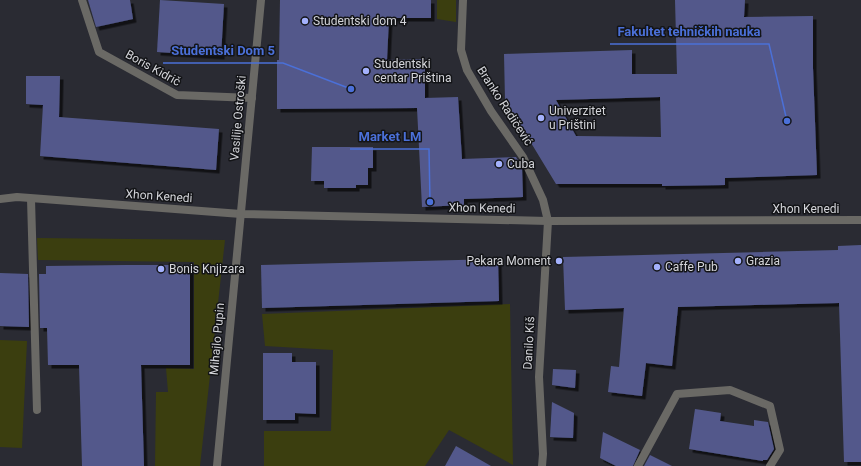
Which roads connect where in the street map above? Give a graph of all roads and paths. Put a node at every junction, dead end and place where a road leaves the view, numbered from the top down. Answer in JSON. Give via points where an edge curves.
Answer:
{"nodes":[{"id":1,"x":82,"y":0,"type":"edge"},
{"id":2,"x":261,"y":0,"type":"edge"},
{"id":3,"x":463,"y":0,"type":"edge"},
{"id":4,"x":252,"y":98,"type":"junction"},
{"id":5,"x":0,"y":198,"type":"edge"},
{"id":6,"x":31,"y":199,"type":"junction"},
{"id":7,"x":241,"y":214,"type":"junction"},
{"id":8,"x":861,"y":220,"type":"edge"},
{"id":9,"x":548,"y":221,"type":"junction"},
{"id":10,"x":37,"y":410,"type":"dead end"},
{"id":11,"x":217,"y":466,"type":"edge"},
{"id":12,"x":542,"y":466,"type":"edge"},
{"id":13,"x":638,"y":466,"type":"edge"},
{"id":14,"x":770,"y":466,"type":"edge"}],
"edges":[{"from":1,"to":4,"type":"street","name":"Boris Kidrič","via":[[99,52],[177,96]]},
{"from":2,"to":4,"type":"street","name":"Vasilije Ostroški"},
{"from":3,"to":9,"type":"street","name":"Branko Radičević","via":[[461,50],[467,70],[522,157],[543,200]]},
{"from":4,"to":7,"type":"street","name":"Vasilije Ostroški"},
{"from":5,"to":6,"type":"street","name":"Xhon Kenedi"},
{"from":6,"to":7,"type":"street","name":"Xhon Kenedi"},
{"from":6,"to":10,"type":"street"},
{"from":7,"to":9,"type":"street","name":"Xhon Kenedi"},
{"from":7,"to":11,"type":"street","name":"Mihajlo Pupin"},
{"from":8,"to":9,"type":"street","name":"Xhon Kenedi"},
{"from":9,"to":12,"type":"street","name":"Danilo Kiš","via":[[539,377]]},
{"from":13,"to":14,"type":"street","via":[[676,394],[730,390],[770,406],[780,450]]}]}
